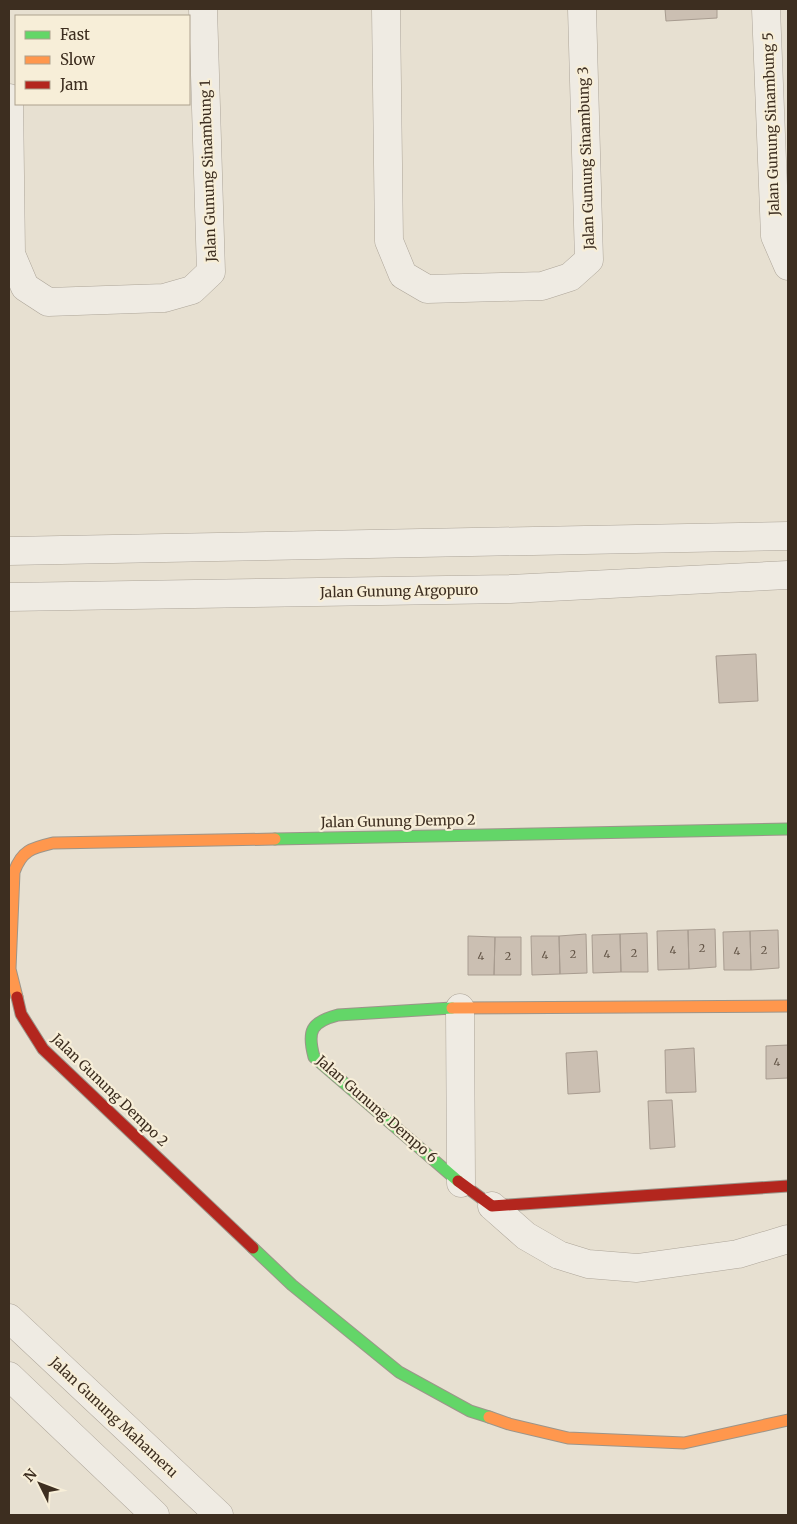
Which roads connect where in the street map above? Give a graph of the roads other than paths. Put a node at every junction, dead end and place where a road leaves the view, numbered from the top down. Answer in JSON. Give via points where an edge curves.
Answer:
{"nodes":[{"id":1,"x":204,"y":9,"type":"edge"},
{"id":2,"x":386,"y":9,"type":"edge"},
{"id":3,"x":582,"y":9,"type":"edge"},
{"id":4,"x":766,"y":9,"type":"edge"},
{"id":5,"x":9,"y":98,"type":"edge"},
{"id":6,"x":788,"y":266,"type":"edge"},
{"id":7,"x":788,"y":536,"type":"edge"},
{"id":8,"x":9,"y":551,"type":"edge"},
{"id":9,"x":788,"y":575,"type":"edge"},
{"id":10,"x":9,"y":596,"type":"edge"},
{"id":11,"x":788,"y":829,"type":"edge"},
{"id":12,"x":788,"y":1006,"type":"edge"},
{"id":13,"x":460,"y":1008,"type":"junction"},
{"id":14,"x":461,"y":1183,"type":"junction"},
{"id":15,"x":788,"y":1186,"type":"edge"},
{"id":16,"x":492,"y":1206,"type":"junction"},
{"id":17,"x":788,"y":1240,"type":"edge"},
{"id":18,"x":9,"y":1318,"type":"edge"},
{"id":19,"x":55,"y":1362,"type":"junction"},
{"id":20,"x":17,"y":1384,"type":"edge"},
{"id":21,"x":788,"y":1420,"type":"edge"},
{"id":22,"x":155,"y":1515,"type":"edge"},
{"id":23,"x":219,"y":1515,"type":"edge"}],
"edges":[{"from":1,"to":5,"type":"street","name":"Jalan Gunung Sinambung 1","via":[[211,272],[192,290],[164,298],[48,302],[25,288],[11,254]]},
{"from":2,"to":3,"type":"street","name":"Jalan Gunung Sinambung 3","via":[[389,241],[403,275],[427,289],[542,286],[570,277],[589,260]]},
{"from":4,"to":6,"type":"street","name":"Jalan Gunung Sinambung 5","via":[[775,236]]},
{"from":7,"to":8,"type":"street"},
{"from":9,"to":10,"type":"street","name":"Jalan Gunung Argopuro","via":[[510,589]]},
{"from":11,"to":21,"type":"street","name":"Jalan Gunung Dempo 2","via":[[52,842],[27,850],[14,872],[10,969],[20,1014],[43,1049],[292,1285],[399,1372],[470,1411],[568,1438],[684,1443]]},
{"from":12,"to":13,"type":"street","name":"Jalan Gunung Dempo 6"},
{"from":13,"to":14,"type":"street","name":"Jalan Gunung Dempo 6"},
{"from":13,"to":14,"type":"street","name":"Jalan Gunung Dempo 6","via":[[338,1015],[324,1018],[315,1027],[310,1040],[314,1057]]},
{"from":14,"to":16,"type":"street","name":"Jalan Gunung Dempo 6"},
{"from":15,"to":16,"type":"street"},
{"from":16,"to":17,"type":"street","name":"Jalan Gunung Dempo 6","via":[[526,1236],[559,1255],[588,1264],[637,1268],[738,1254]]},
{"from":18,"to":19,"type":"street","name":"Jalan Gunung Mahameru"},
{"from":19,"to":20,"type":"street"},
{"from":19,"to":23,"type":"street","name":"Jalan Gunung Mahameru"},
{"from":20,"to":22,"type":"street"}]}
